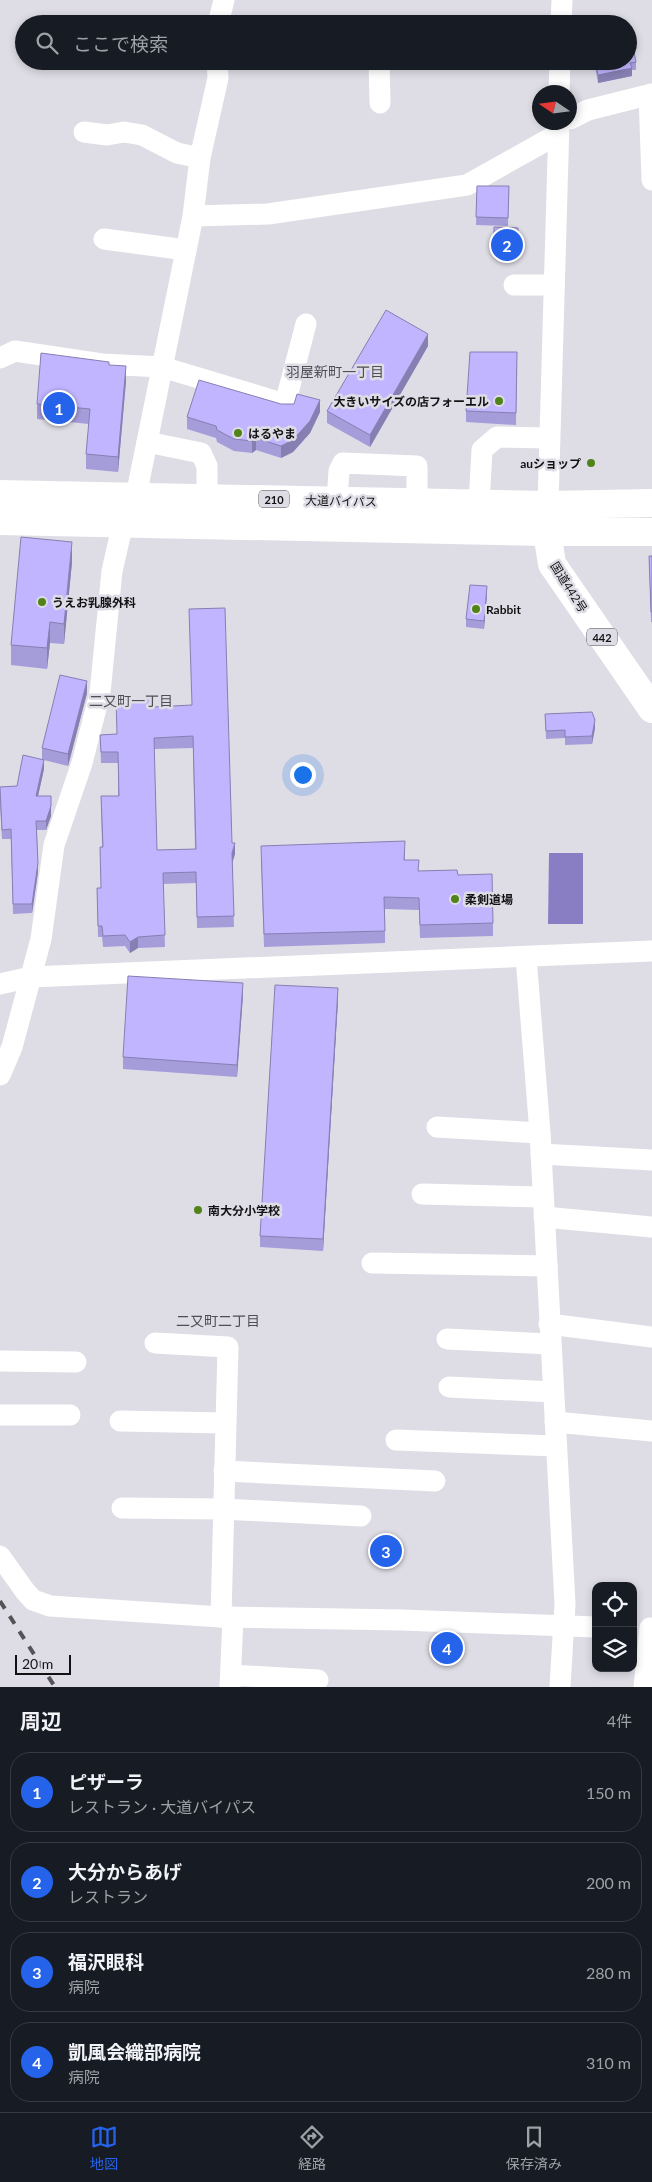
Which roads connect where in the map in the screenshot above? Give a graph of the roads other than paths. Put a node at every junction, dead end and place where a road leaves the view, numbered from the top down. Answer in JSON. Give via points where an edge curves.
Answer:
{"nodes":[{"id":1,"x":224,"y":0,"type":"edge"},
{"id":2,"x":562,"y":0,"type":"edge"},
{"id":3,"x":220,"y":15,"type":"edge"},
{"id":4,"x":562,"y":15,"type":"edge"},
{"id":5,"x":218,"y":70,"type":"edge"},
{"id":6,"x":379,"y":70,"type":"edge"},
{"id":7,"x":560,"y":70,"type":"edge"},
{"id":8,"x":560,"y":85,"type":"edge"},
{"id":9,"x":650,"y":94,"type":"edge"},
{"id":10,"x":380,"y":103,"type":"dead end"},
{"id":11,"x":577,"y":116,"type":"edge"},
{"id":12,"x":554,"y":130,"type":"edge"},
{"id":13,"x":562,"y":130,"type":"edge"},
{"id":14,"x":84,"y":132,"type":"dead end"},
{"id":15,"x":200,"y":158,"type":"junction"},
{"id":16,"x":652,"y":180,"type":"edge"},
{"id":17,"x":193,"y":216,"type":"junction"},
{"id":18,"x":104,"y":239,"type":"dead end"},
{"id":19,"x":186,"y":250,"type":"junction"},
{"id":20,"x":514,"y":285,"type":"dead end"},
{"id":21,"x":554,"y":285,"type":"junction"},
{"id":22,"x":306,"y":324,"type":"dead end"},
{"id":23,"x":0,"y":358,"type":"edge"},
{"id":24,"x":162,"y":367,"type":"junction"},
{"id":25,"x":170,"y":396,"type":"dead end"},
{"id":26,"x":549,"y":438,"type":"junction"},
{"id":27,"x":151,"y":443,"type":"junction"},
{"id":28,"x":0,"y":494,"type":"edge"},
{"id":29,"x":136,"y":496,"type":"junction"},
{"id":30,"x":207,"y":498,"type":"junction"},
{"id":31,"x":338,"y":500,"type":"junction"},
{"id":32,"x":418,"y":502,"type":"junction"},
{"id":33,"x":479,"y":504,"type":"junction"},
{"id":34,"x":652,"y":504,"type":"edge"},
{"id":35,"x":548,"y":505,"type":"junction"},
{"id":36,"x":0,"y":521,"type":"edge"},
{"id":37,"x":123,"y":523,"type":"junction"},
{"id":38,"x":547,"y":532,"type":"junction"},
{"id":39,"x":652,"y":532,"type":"edge"},
{"id":40,"x":652,"y":709,"type":"edge"},
{"id":41,"x":652,"y":951,"type":"edge"},
{"id":42,"x":526,"y":957,"type":"junction"},
{"id":43,"x":31,"y":977,"type":"junction"},
{"id":44,"x":0,"y":984,"type":"edge"},
{"id":45,"x":0,"y":1075,"type":"edge"},
{"id":46,"x":437,"y":1127,"type":"dead end"},
{"id":47,"x":541,"y":1143,"type":"junction"},
{"id":48,"x":652,"y":1160,"type":"edge"},
{"id":49,"x":422,"y":1194,"type":"dead end"},
{"id":50,"x":544,"y":1207,"type":"junction"},
{"id":51,"x":652,"y":1227,"type":"edge"},
{"id":52,"x":372,"y":1263,"type":"dead end"},
{"id":53,"x":547,"y":1266,"type":"junction"},
{"id":54,"x":550,"y":1334,"type":"junction"},
{"id":55,"x":652,"y":1337,"type":"edge"},
{"id":56,"x":447,"y":1339,"type":"dead end"},
{"id":57,"x":155,"y":1343,"type":"dead end"},
{"id":58,"x":0,"y":1361,"type":"edge"},
{"id":59,"x":76,"y":1362,"type":"dead end"},
{"id":60,"x":449,"y":1386,"type":"dead end"},
{"id":61,"x":553,"y":1392,"type":"junction"},
{"id":62,"x":0,"y":1415,"type":"edge"},
{"id":63,"x":70,"y":1416,"type":"dead end"},
{"id":64,"x":120,"y":1421,"type":"dead end"},
{"id":65,"x":555,"y":1422,"type":"junction"},
{"id":66,"x":225,"y":1423,"type":"junction"},
{"id":67,"x":652,"y":1431,"type":"edge"},
{"id":68,"x":396,"y":1440,"type":"dead end"},
{"id":69,"x":556,"y":1446,"type":"junction"},
{"id":70,"x":224,"y":1471,"type":"junction"},
{"id":71,"x":435,"y":1481,"type":"dead end"},
{"id":72,"x":122,"y":1508,"type":"dead end"},
{"id":73,"x":222,"y":1509,"type":"junction"},
{"id":74,"x":361,"y":1516,"type":"dead end"},
{"id":75,"x":0,"y":1556,"type":"edge"},
{"id":76,"x":227,"y":1617,"type":"junction"},
{"id":77,"x":565,"y":1626,"type":"junction"},
{"id":78,"x":592,"y":1627,"type":"edge"},
{"id":79,"x":645,"y":1628,"type":"edge"},
{"id":80,"x":318,"y":1680,"type":"dead end"},
{"id":81,"x":230,"y":1681,"type":"edge"},
{"id":82,"x":560,"y":1687,"type":"edge"},
{"id":83,"x":644,"y":1687,"type":"edge"}],
"edges":[{"from":1,"to":3,"type":"street"},
{"from":2,"to":4,"type":"street"},
{"from":5,"to":15,"type":"street"},
{"from":6,"to":10,"type":"street"},
{"from":7,"to":8,"type":"street"},
{"from":9,"to":11,"type":"street","via":[[588,110]]},
{"from":9,"to":16,"type":"street"},
{"from":12,"to":17,"type":"street","via":[[494,172],[467,185],[268,214]]},
{"from":13,"to":21,"type":"street"},
{"from":14,"to":15,"type":"street","via":[[142,135],[177,153]]},
{"from":15,"to":17,"type":"street"},
{"from":17,"to":19,"type":"street"},
{"from":18,"to":19,"type":"street"},
{"from":19,"to":24,"type":"street"},
{"from":20,"to":21,"type":"street"},
{"from":21,"to":26,"type":"street"},
{"from":22,"to":24,"type":"street","via":[[285,404]]},
{"from":23,"to":24,"type":"street","via":[[16,352],[102,364]]},
{"from":24,"to":27,"type":"street"},
{"from":25,"to":27,"type":"street"},
{"from":26,"to":33,"type":"street","via":[[497,437],[482,450]]},
{"from":26,"to":35,"type":"street"},
{"from":27,"to":29,"type":"street"},
{"from":27,"to":30,"type":"street","via":[[201,453],[207,466]]},
{"from":28,"to":29,"type":"highway","name":"大道バイパス","number":"210"},
{"from":29,"to":30,"type":"highway","name":"大道バイパス","number":"210"},
{"from":30,"to":31,"type":"highway","name":"大道バイパス","number":"210"},
{"from":31,"to":32,"type":"highway","name":"大道バイパス","number":"210"},
{"from":31,"to":32,"type":"street","via":[[338,471],[343,463],[417,466]]},
{"from":32,"to":33,"type":"highway","name":"大道バイパス","number":"210"},
{"from":33,"to":35,"type":"highway","name":"大道バイパス","number":"210"},
{"from":34,"to":35,"type":"highway","name":"大道バイパス","number":"210"},
{"from":35,"to":38,"type":"highway","name":"国道442号","number":"442"},
{"from":36,"to":37,"type":"highway","number":"210"},
{"from":37,"to":38,"type":"highway","number":"210"},
{"from":37,"to":43,"type":"street","via":[[112,571],[100,692],[82,763],[54,845],[45,919]]},
{"from":38,"to":39,"type":"highway","number":"210"},
{"from":38,"to":40,"type":"highway","name":"国道442号","number":"442","via":[[552,564]]},
{"from":41,"to":42,"type":"street"},
{"from":42,"to":43,"type":"street"},
{"from":42,"to":47,"type":"street"},
{"from":43,"to":44,"type":"street"},
{"from":43,"to":45,"type":"street","via":[[12,1047]]},
{"from":46,"to":47,"type":"street"},
{"from":47,"to":48,"type":"street"},
{"from":47,"to":50,"type":"street"},
{"from":49,"to":50,"type":"street"},
{"from":50,"to":51,"type":"street"},
{"from":50,"to":53,"type":"street"},
{"from":52,"to":53,"type":"street"},
{"from":53,"to":54,"type":"street"},
{"from":54,"to":55,"type":"street"},
{"from":54,"to":56,"type":"street"},
{"from":54,"to":61,"type":"street"},
{"from":57,"to":66,"type":"street","via":[[228,1347]]},
{"from":58,"to":59,"type":"street"},
{"from":60,"to":61,"type":"street"},
{"from":61,"to":65,"type":"street"},
{"from":62,"to":63,"type":"street"},
{"from":64,"to":66,"type":"street"},
{"from":65,"to":67,"type":"street"},
{"from":65,"to":69,"type":"street"},
{"from":66,"to":70,"type":"street"},
{"from":68,"to":69,"type":"street"},
{"from":69,"to":77,"type":"street"},
{"from":70,"to":71,"type":"street"},
{"from":70,"to":73,"type":"street"},
{"from":72,"to":73,"type":"street"},
{"from":73,"to":74,"type":"street"},
{"from":73,"to":76,"type":"street"},
{"from":75,"to":76,"type":"street","via":[[29,1596],[50,1606]]},
{"from":76,"to":77,"type":"street"},
{"from":76,"to":81,"type":"street"},
{"from":77,"to":78,"type":"street"},
{"from":77,"to":82,"type":"street"},
{"from":79,"to":83,"type":"street"},
{"from":80,"to":81,"type":"street"}]}
